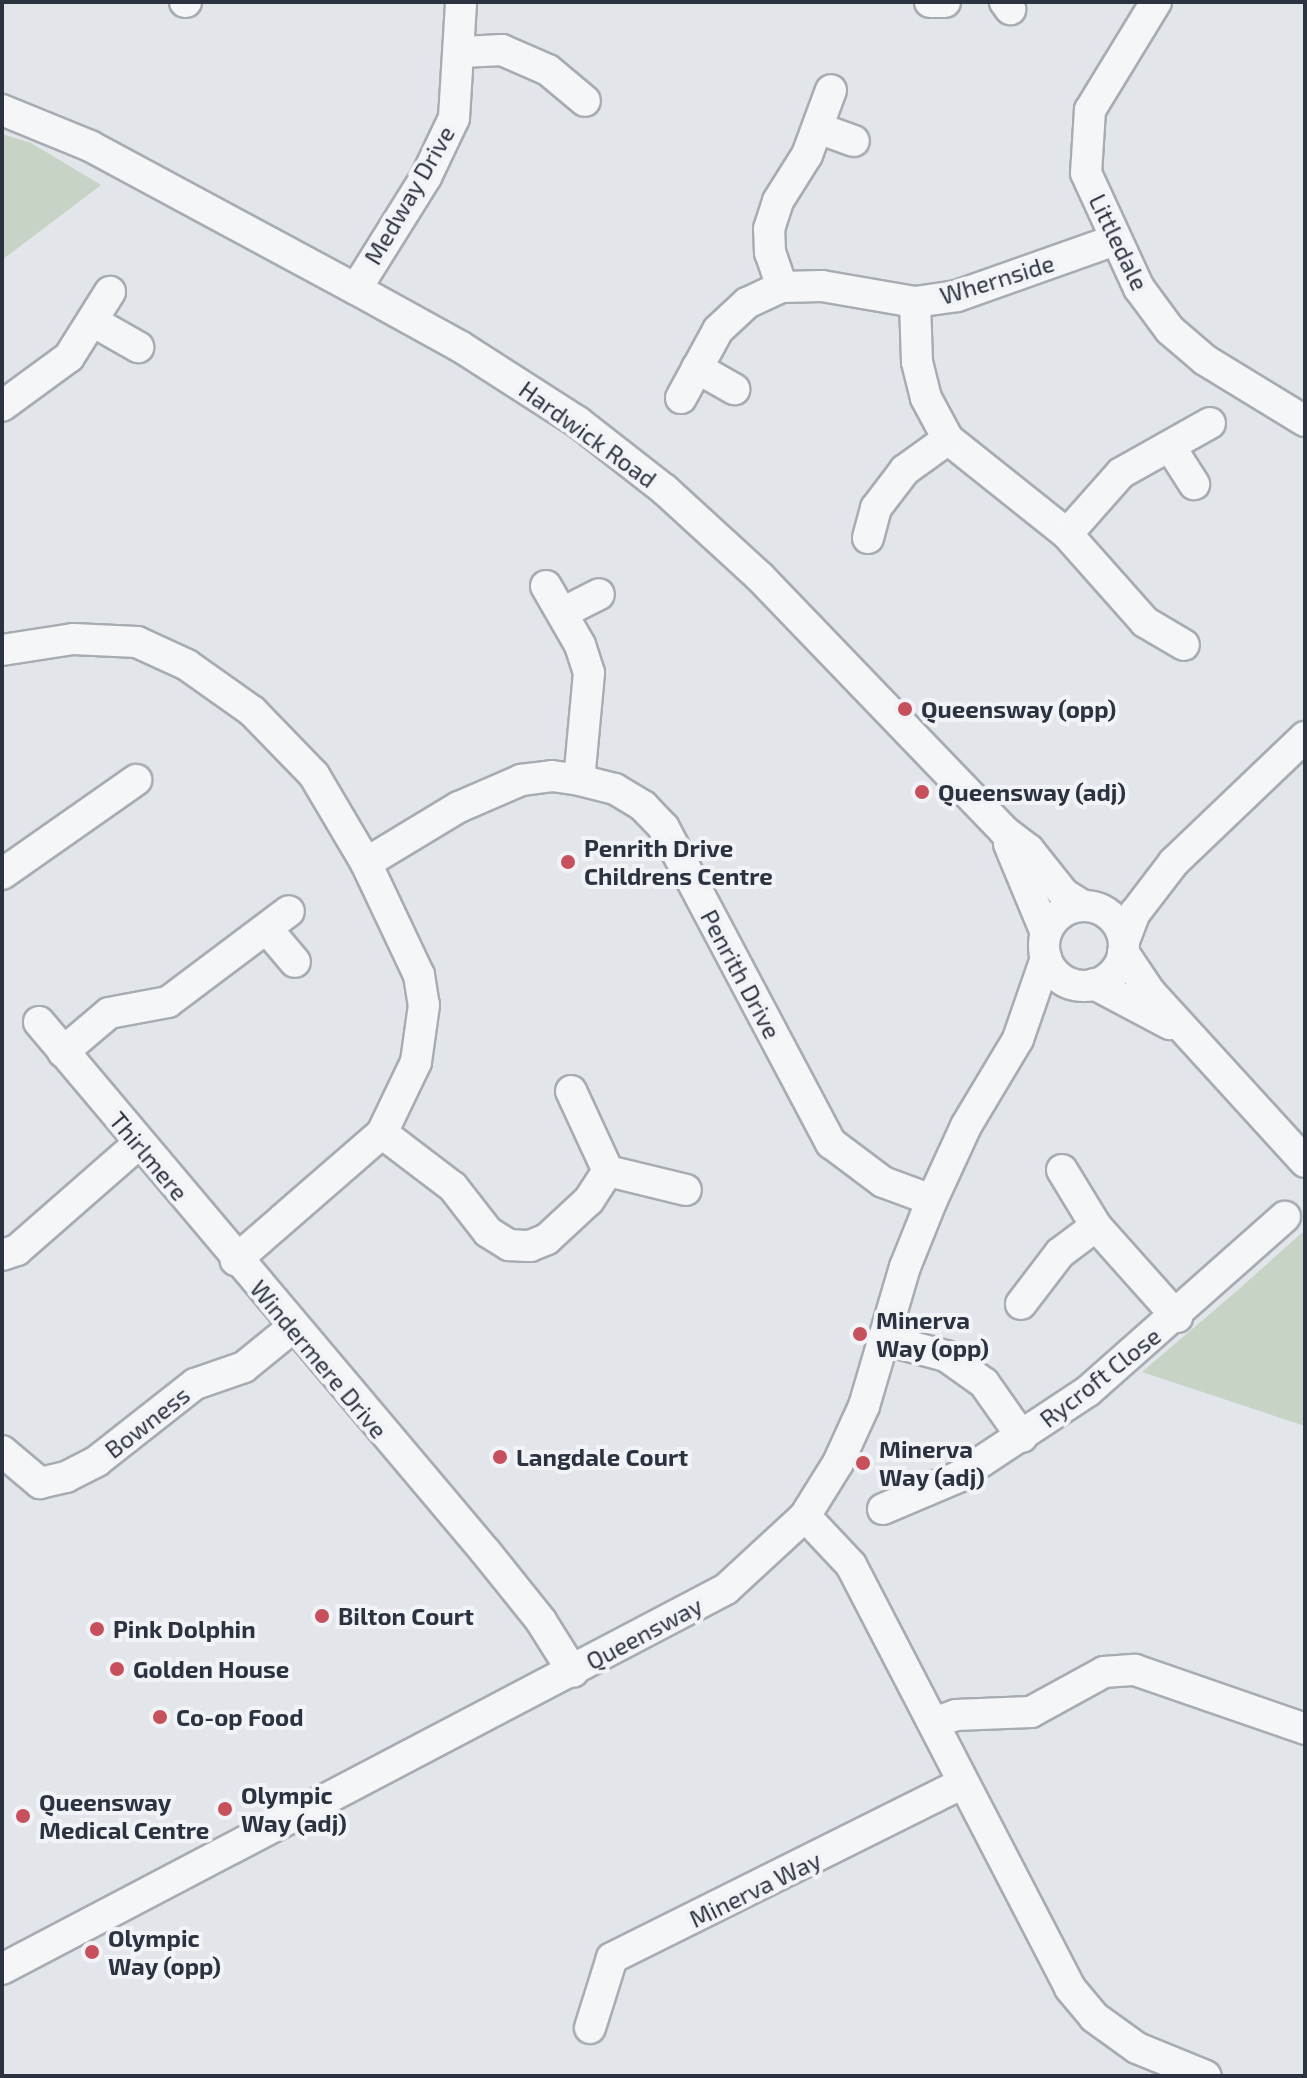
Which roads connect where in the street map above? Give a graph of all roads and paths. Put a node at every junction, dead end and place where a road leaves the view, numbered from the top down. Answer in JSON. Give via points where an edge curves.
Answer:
{"nodes":[{"id":1,"x":461,"y":2,"type":"edge"},
{"id":2,"x":930,"y":2,"type":"edge"},
{"id":3,"x":945,"y":2,"type":"edge"},
{"id":4,"x":1156,"y":2,"type":"edge"},
{"id":5,"x":462,"y":52,"type":"junction"},
{"id":6,"x":831,"y":90,"type":"dead end"},
{"id":7,"x":585,"y":101,"type":"dead end"},
{"id":8,"x":2,"y":110,"type":"edge"},
{"id":9,"x":818,"y":128,"type":"junction"},
{"id":10,"x":854,"y":141,"type":"dead end"},
{"id":11,"x":1115,"y":240,"type":"junction"},
{"id":12,"x":782,"y":287,"type":"junction"},
{"id":13,"x":356,"y":289,"type":"junction"},
{"id":14,"x":110,"y":292,"type":"dead end"},
{"id":15,"x":915,"y":302,"type":"junction"},
{"id":16,"x":94,"y":322,"type":"junction"},
{"id":17,"x":138,"y":347,"type":"dead end"},
{"id":18,"x":697,"y":368,"type":"junction"},
{"id":19,"x":734,"y":389,"type":"dead end"},
{"id":20,"x":681,"y":398,"type":"dead end"},
{"id":21,"x":2,"y":406,"type":"edge"},
{"id":22,"x":1305,"y":421,"type":"edge"},
{"id":23,"x":1210,"y":423,"type":"dead end"},
{"id":24,"x":948,"y":439,"type":"junction"},
{"id":25,"x":1171,"y":448,"type":"junction"},
{"id":26,"x":1194,"y":484,"type":"dead end"},
{"id":27,"x":1067,"y":534,"type":"junction"},
{"id":28,"x":868,"y":538,"type":"dead end"},
{"id":29,"x":546,"y":586,"type":"dead end"},
{"id":30,"x":599,"y":594,"type":"dead end"},
{"id":31,"x":564,"y":612,"type":"junction"},
{"id":32,"x":1184,"y":645,"type":"dead end"},
{"id":33,"x":2,"y":650,"type":"edge"},
{"id":34,"x":1305,"y":737,"type":"edge"},
{"id":35,"x":136,"y":780,"type":"dead end"},
{"id":36,"x":579,"y":780,"type":"junction"},
{"id":37,"x":1004,"y":831,"type":"junction"},
{"id":38,"x":1174,"y":862,"type":"junction"},
{"id":39,"x":366,"y":863,"type":"junction"},
{"id":40,"x":2,"y":874,"type":"edge"},
{"id":41,"x":1089,"y":907,"type":"junction"},
{"id":42,"x":1046,"y":946,"type":"junction"},
{"id":43,"x":1123,"y":947,"type":"junction"},
{"id":44,"x":295,"y":962,"type":"dead end"},
{"id":45,"x":1085,"y":984,"type":"junction"},
{"id":46,"x":39,"y":1022,"type":"dead end"},
{"id":47,"x":1189,"y":1034,"type":"junction"},
{"id":48,"x":1018,"y":1039,"type":"junction"},
{"id":49,"x":63,"y":1052,"type":"junction"},
{"id":50,"x":571,"y":1091,"type":"dead end"},
{"id":51,"x":382,"y":1133,"type":"junction"},
{"id":52,"x":138,"y":1144,"type":"junction"},
{"id":53,"x":1305,"y":1162,"type":"edge"},
{"id":54,"x":1062,"y":1170,"type":"dead end"},
{"id":55,"x":608,"y":1171,"type":"junction"},
{"id":56,"x":686,"y":1190,"type":"dead end"},
{"id":57,"x":932,"y":1200,"type":"junction"},
{"id":58,"x":1285,"y":1217,"type":"dead end"},
{"id":59,"x":1096,"y":1226,"type":"junction"},
{"id":60,"x":2,"y":1255,"type":"edge"},
{"id":61,"x":236,"y":1260,"type":"junction"},
{"id":62,"x":1021,"y":1304,"type":"dead end"},
{"id":63,"x":1177,"y":1317,"type":"junction"},
{"id":64,"x":292,"y":1328,"type":"junction"},
{"id":65,"x":886,"y":1340,"type":"junction"},
{"id":66,"x":1022,"y":1437,"type":"junction"},
{"id":67,"x":2,"y":1451,"type":"edge"},
{"id":68,"x":883,"y":1509,"type":"dead end"},
{"id":69,"x":805,"y":1516,"type":"junction"},
{"id":70,"x":573,"y":1672,"type":"junction"},
{"id":71,"x":934,"y":1723,"type":"junction"},
{"id":72,"x":1305,"y":1729,"type":"edge"},
{"id":73,"x":963,"y":1783,"type":"junction"},
{"id":74,"x":3,"y":1966,"type":"edge"},
{"id":75,"x":590,"y":2028,"type":"dead end"},
{"id":76,"x":1206,"y":2076,"type":"edge"}],
"edges":[{"from":1,"to":5,"type":"street","name":"Medway Drive"},
{"from":2,"to":3,"type":"street"},
{"from":4,"to":11,"type":"street","name":"Littledale","via":[[1090,110],[1086,173]]},
{"from":5,"to":7,"type":"street","via":[[502,50],[548,70]]},
{"from":5,"to":13,"type":"street","name":"Medway Drive","via":[[454,118],[426,177]]},
{"from":6,"to":9,"type":"street"},
{"from":8,"to":13,"type":"street","name":"Hardwick Road","via":[[90,146]]},
{"from":9,"to":10,"type":"street"},
{"from":9,"to":12,"type":"street","via":[[778,201],[769,229],[770,253]]},
{"from":11,"to":15,"type":"street","name":"Whernside","via":[[957,296]]},
{"from":11,"to":22,"type":"street","name":"Littledale","via":[[1139,288],[1170,330],[1205,360]]},
{"from":12,"to":15,"type":"street","name":"Whernside","via":[[822,286]]},
{"from":12,"to":18,"type":"street","name":"Whernside","via":[[747,303],[718,330]]},
{"from":13,"to":37,"type":"street","name":"Hardwick Road","via":[[461,347],[578,422],[665,490],[759,576]]},
{"from":14,"to":16,"type":"street"},
{"from":15,"to":24,"type":"street","via":[[917,362],[926,398]]},
{"from":16,"to":17,"type":"street"},
{"from":16,"to":21,"type":"street","via":[[69,357]]},
{"from":18,"to":19,"type":"street"},
{"from":18,"to":20,"type":"street","name":"Whernside"},
{"from":23,"to":25,"type":"street"},
{"from":24,"to":27,"type":"street"},
{"from":24,"to":28,"type":"street","via":[[905,470],[876,508]]},
{"from":25,"to":26,"type":"street"},
{"from":25,"to":27,"type":"street","via":[[1121,473]]},
{"from":27,"to":32,"type":"street","via":[[1145,622]]},
{"from":29,"to":31,"type":"street"},
{"from":30,"to":31,"type":"street"},
{"from":31,"to":36,"type":"street","via":[[589,673]]},
{"from":33,"to":39,"type":"street","name":"Windermere Drive","via":[[73,639],[137,642],[187,665],[252,711],[314,775]]},
{"from":34,"to":38,"type":"street"},
{"from":35,"to":40,"type":"street"},
{"from":36,"to":39,"type":"street","name":"Penrith Drive","via":[[521,780],[459,807]]},
{"from":36,"to":57,"type":"street","name":"Penrith Drive","via":[[615,789],[643,806],[664,828],[831,1143],[883,1182]]},
{"from":37,"to":41,"type":"street","name":"Hardwick Road","via":[[1029,850],[1064,894]]},
{"from":37,"to":42,"type":"street","name":"Hardwick Road"},
{"from":38,"to":41,"type":"street","via":[[1119,899]]},
{"from":38,"to":43,"type":"street","via":[[1135,913]]},
{"from":39,"to":51,"type":"street","name":"Windermere Drive","via":[[401,930],[424,1005],[416,1062]]},
{"from":41,"to":42,"type":"street","via":[[1060,914]]},
{"from":41,"to":43,"type":"street","via":[[1115,921]]},
{"from":42,"to":45,"type":"street","via":[[1060,978]]},
{"from":42,"to":48,"type":"street","name":"Queensway"},
{"from":43,"to":45,"type":"street","via":[[1114,972]]},
{"from":43,"to":47,"type":"street","via":[[1135,975]]},
{"from":44,"to":49,"type":"street","via":[[278,920],[168,1002],[109,1013]]},
{"from":45,"to":47,"type":"street"},
{"from":45,"to":48,"type":"street","name":"Queensway"},
{"from":46,"to":49,"type":"street","name":"Thirlmere"},
{"from":47,"to":53,"type":"street"},
{"from":48,"to":57,"type":"street","name":"Queensway","via":[[966,1126]]},
{"from":49,"to":52,"type":"street","name":"Thirlmere"},
{"from":50,"to":55,"type":"street"},
{"from":51,"to":55,"type":"street","via":[[453,1187],[488,1232],[509,1245],[530,1246],[547,1239],[589,1200]]},
{"from":51,"to":61,"type":"street","name":"Windermere Drive"},
{"from":52,"to":60,"type":"street","via":[[17,1250]]},
{"from":52,"to":61,"type":"street","name":"Thirlmere"},
{"from":54,"to":59,"type":"street","name":"Rycroft Close"},
{"from":55,"to":56,"type":"street"},
{"from":57,"to":65,"type":"street","name":"Queensway","via":[[905,1267]]},
{"from":58,"to":63,"type":"street","name":"Rycroft Close"},
{"from":59,"to":62,"type":"street","via":[[1060,1253]]},
{"from":59,"to":63,"type":"street","name":"Rycroft Close"},
{"from":61,"to":64,"type":"street","name":"Windermere Drive"},
{"from":63,"to":66,"type":"street","name":"Rycroft Close","via":[[1088,1391]]},
{"from":64,"to":67,"type":"street","name":"Bowness","via":[[244,1367],[195,1384],[97,1461],[66,1477],[40,1483]]},
{"from":64,"to":70,"type":"street","name":"Windermere Drive","via":[[485,1551],[541,1621]]},
{"from":65,"to":66,"type":"street","name":"Rycroft Close","via":[[946,1356],[984,1383]]},
{"from":65,"to":69,"type":"street","name":"Queensway","via":[[838,1463]]},
{"from":66,"to":68,"type":"street","name":"Rycroft Close","via":[[958,1477]]},
{"from":69,"to":70,"type":"street","name":"Queensway","via":[[726,1589]]},
{"from":69,"to":71,"type":"street","via":[[851,1565]]},
{"from":70,"to":74,"type":"street","name":"Queensway"},
{"from":71,"to":72,"type":"street","via":[[956,1715],[1031,1712],[1104,1672],[1135,1670]]},
{"from":71,"to":73,"type":"street"},
{"from":73,"to":75,"type":"street","name":"Minerva Way","via":[[612,1958]]},
{"from":73,"to":76,"type":"street","via":[[1070,1988],[1094,2017],[1137,2048]]}]}
